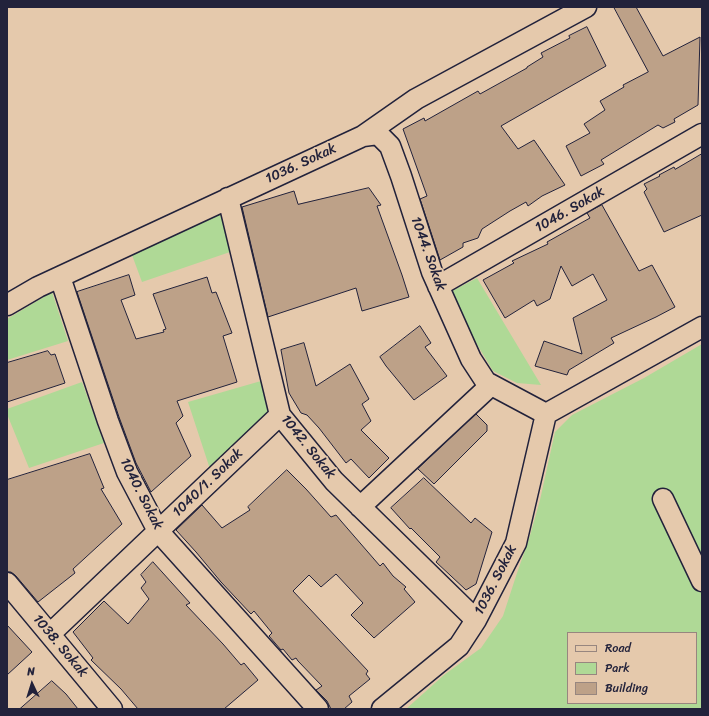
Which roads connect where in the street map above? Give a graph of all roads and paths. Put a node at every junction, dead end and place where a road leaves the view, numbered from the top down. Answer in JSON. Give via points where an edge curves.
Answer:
{"nodes":[{"id":1,"x":586,"y":7,"type":"edge"},
{"id":2,"x":702,"y":134,"type":"edge"},
{"id":3,"x":363,"y":136,"type":"junction"},
{"id":4,"x":228,"y":198,"type":"junction"},
{"id":5,"x":60,"y":277,"type":"junction"},
{"id":6,"x":438,"y":286,"type":"junction"},
{"id":7,"x":7,"y":306,"type":"edge"},
{"id":8,"x":702,"y":327,"type":"edge"},
{"id":9,"x":492,"y":385,"type":"junction"},
{"id":10,"x":546,"y":414,"type":"junction"},
{"id":11,"x":280,"y":415,"type":"junction"},
{"id":12,"x":663,"y":499,"type":"dead end"},
{"id":13,"x":360,"y":507,"type":"junction"},
{"id":14,"x":158,"y":531,"type":"junction"},
{"id":15,"x":702,"y":580,"type":"edge"},
{"id":16,"x":7,"y":584,"type":"edge"},
{"id":17,"x":476,"y":620,"type":"junction"},
{"id":18,"x":50,"y":634,"type":"junction"},
{"id":19,"x":112,"y":709,"type":"edge"},
{"id":20,"x":318,"y":709,"type":"edge"},
{"id":21,"x":382,"y":709,"type":"edge"}],
"edges":[{"from":1,"to":3,"type":"street","name":"1036. Sokak","via":[[416,99]]},
{"from":2,"to":6,"type":"street","name":"1046. Sokak"},
{"from":3,"to":4,"type":"street","name":"1036. Sokak"},
{"from":3,"to":6,"type":"street","name":"1044. Sokak","via":[[378,134],[390,146]]},
{"from":4,"to":5,"type":"street","name":"1036. Sokak"},
{"from":4,"to":11,"type":"street","name":"1042. Sokak"},
{"from":5,"to":7,"type":"street","name":"1036. Sokak"},
{"from":5,"to":14,"type":"street","name":"1040. Sokak","via":[[127,472]]},
{"from":6,"to":9,"type":"street","name":"1044. Sokak","via":[[471,359],[486,382]]},
{"from":8,"to":10,"type":"street"},
{"from":9,"to":10,"type":"street","name":"1044. Sokak"},
{"from":9,"to":13,"type":"street"},
{"from":10,"to":17,"type":"street","name":"1036. Sokak","via":[[516,543]]},
{"from":11,"to":13,"type":"street","name":"1042. Sokak","via":[[334,481]]},
{"from":11,"to":14,"type":"street","name":"1040/1. Sokak"},
{"from":12,"to":15,"type":"street"},
{"from":13,"to":17,"type":"street","name":"1042. Sokak"},
{"from":14,"to":18,"type":"street","name":"1040/1. Sokak"},
{"from":14,"to":20,"type":"street","name":"1040. Sokak"},
{"from":16,"to":18,"type":"street","name":"1038. Sokak"},
{"from":17,"to":21,"type":"street","name":"1036. Sokak","via":[[459,646]]},
{"from":18,"to":19,"type":"street","name":"1038. Sokak"}]}
